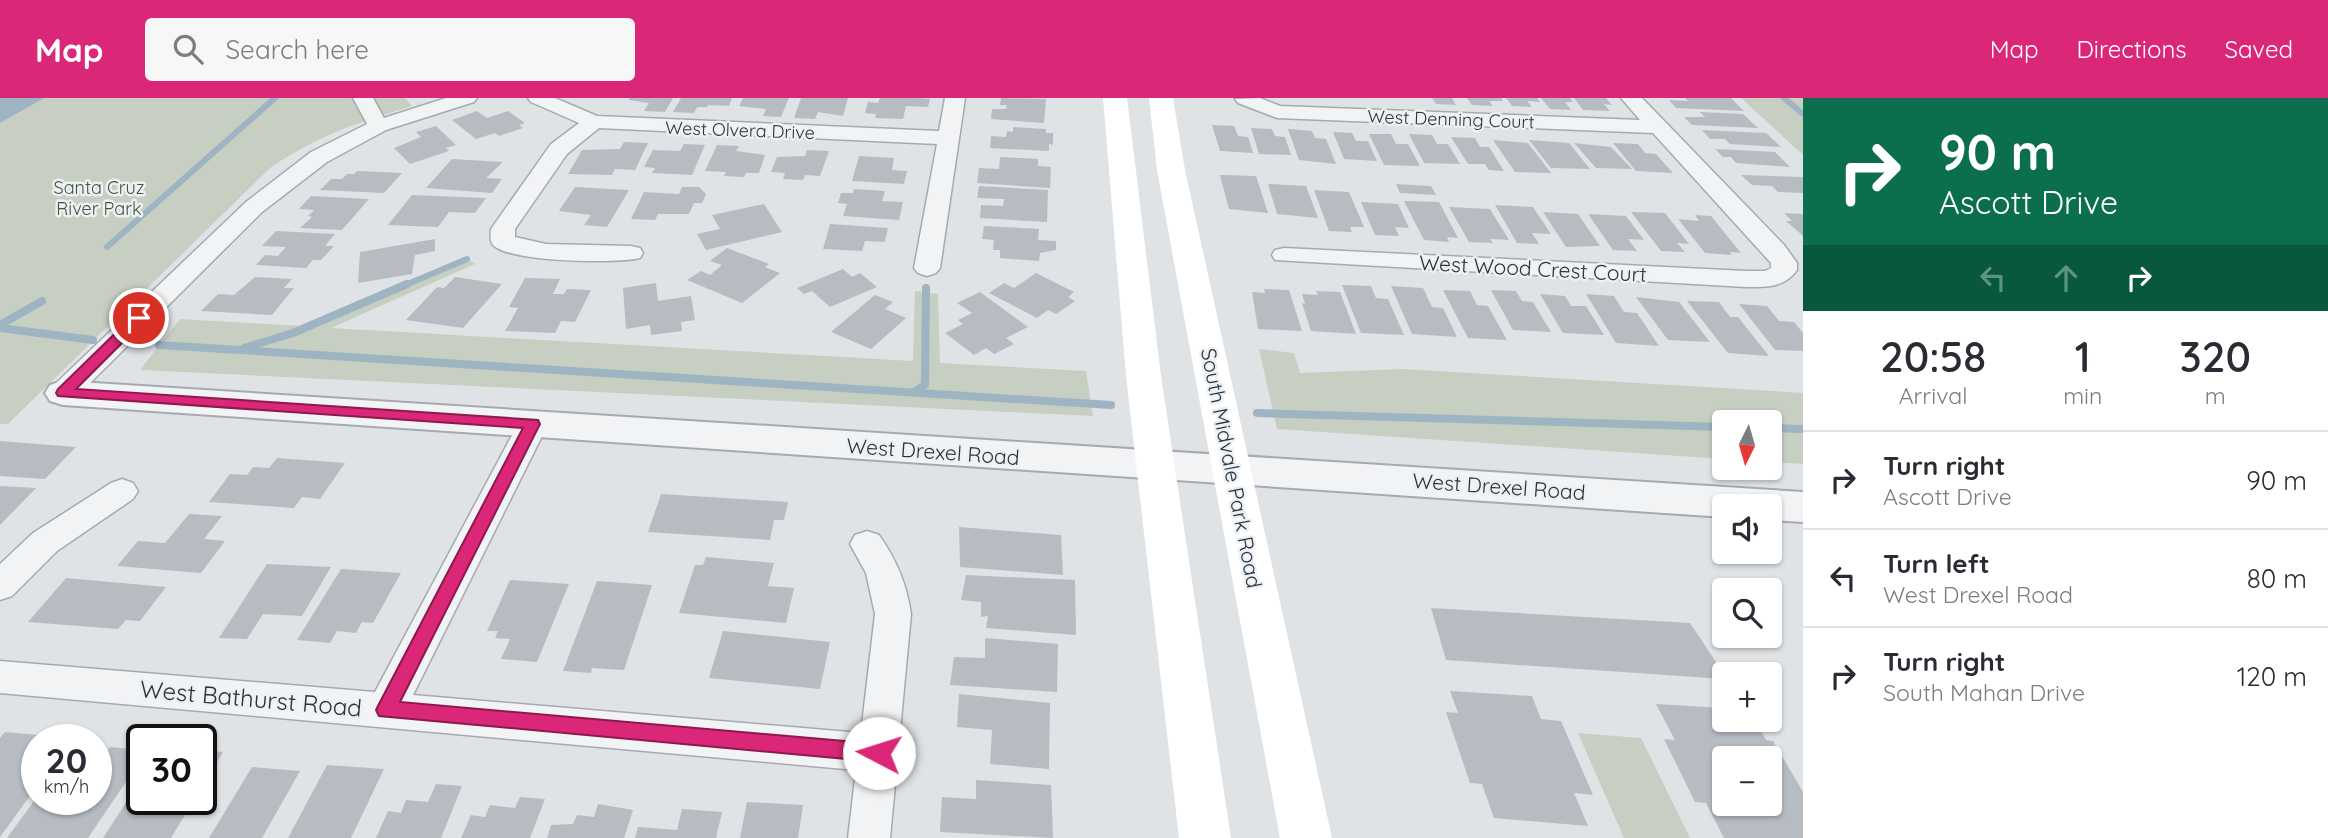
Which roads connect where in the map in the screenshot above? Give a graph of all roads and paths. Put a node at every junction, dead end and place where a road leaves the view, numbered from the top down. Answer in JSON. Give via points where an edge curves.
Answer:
{"nodes":[{"id":1,"x":363,"y":98,"type":"edge"},
{"id":2,"x":467,"y":98,"type":"edge"},
{"id":3,"x":538,"y":98,"type":"edge"},
{"id":4,"x":955,"y":98,"type":"edge"},
{"id":5,"x":1115,"y":98,"type":"edge"},
{"id":6,"x":1161,"y":98,"type":"edge"},
{"id":7,"x":1631,"y":98,"type":"edge"},
{"id":8,"x":1245,"y":99,"type":"edge"},
{"id":9,"x":594,"y":122,"type":"junction"},
{"id":10,"x":379,"y":126,"type":"junction"},
{"id":11,"x":1659,"y":127,"type":"junction"},
{"id":12,"x":947,"y":138,"type":"junction"},
{"id":13,"x":631,"y":253,"type":"dead end"},
{"id":14,"x":1284,"y":255,"type":"dead end"},
{"id":15,"x":926,"y":268,"type":"dead end"},
{"id":16,"x":63,"y":393,"type":"joint"},
{"id":17,"x":533,"y":424,"type":"junction"},
{"id":18,"x":1156,"y":466,"type":"junction"},
{"id":19,"x":1233,"y":467,"type":"junction"},
{"id":20,"x":122,"y":491,"type":"dead end"},
{"id":21,"x":1803,"y":506,"type":"edge"},
{"id":22,"x":867,"y":544,"type":"dead end"},
{"id":23,"x":0,"y":586,"type":"edge"},
{"id":24,"x":0,"y":677,"type":"edge"},
{"id":25,"x":386,"y":710,"type":"junction"},
{"id":26,"x":879,"y":753,"type":"junction"},
{"id":27,"x":869,"y":838,"type":"edge"},
{"id":28,"x":1205,"y":838,"type":"edge"},
{"id":29,"x":1306,"y":838,"type":"edge"}],
"edges":[{"from":1,"to":10,"type":"street"},
{"from":2,"to":10,"type":"street"},
{"from":3,"to":9,"type":"street","name":"West Olvera Drive"},
{"from":4,"to":12,"type":"street"},
{"from":5,"to":18,"type":"main road"},
{"from":6,"to":19,"type":"main road","name":"South Midvale Park Road","via":[[1171,170]]},
{"from":7,"to":11,"type":"street"},
{"from":8,"to":11,"type":"street","name":"West Denning Court","via":[[1278,112]]},
{"from":9,"to":12,"type":"street","name":"West Olvera Drive"},
{"from":9,"to":13,"type":"street","via":[[559,149],[503,229],[503,241],[515,249]]},
{"from":10,"to":16,"type":"street","via":[[319,157],[254,207]]},
{"from":11,"to":14,"type":"street","name":"West Wood Crest Court","via":[[1775,250],[1788,278]]},
{"from":12,"to":15,"type":"street"},
{"from":16,"to":17,"type":"street","name":"West Drexel Road"},
{"from":17,"to":18,"type":"street","name":"West Drexel Road"},
{"from":17,"to":25,"type":"street"},
{"from":18,"to":19,"type":"street","name":"West Drexel Road"},
{"from":18,"to":28,"type":"main road"},
{"from":19,"to":21,"type":"street","name":"West Drexel Road"},
{"from":19,"to":29,"type":"main road","name":"South Midvale Park Road"},
{"from":20,"to":23,"type":"street","via":[[45,542]]},
{"from":22,"to":26,"type":"street","via":[[888,579],[893,601]]},
{"from":24,"to":25,"type":"street","name":"West Bathurst Road"},
{"from":25,"to":26,"type":"street","name":"West Bathurst Road"},
{"from":26,"to":27,"type":"street"}]}
